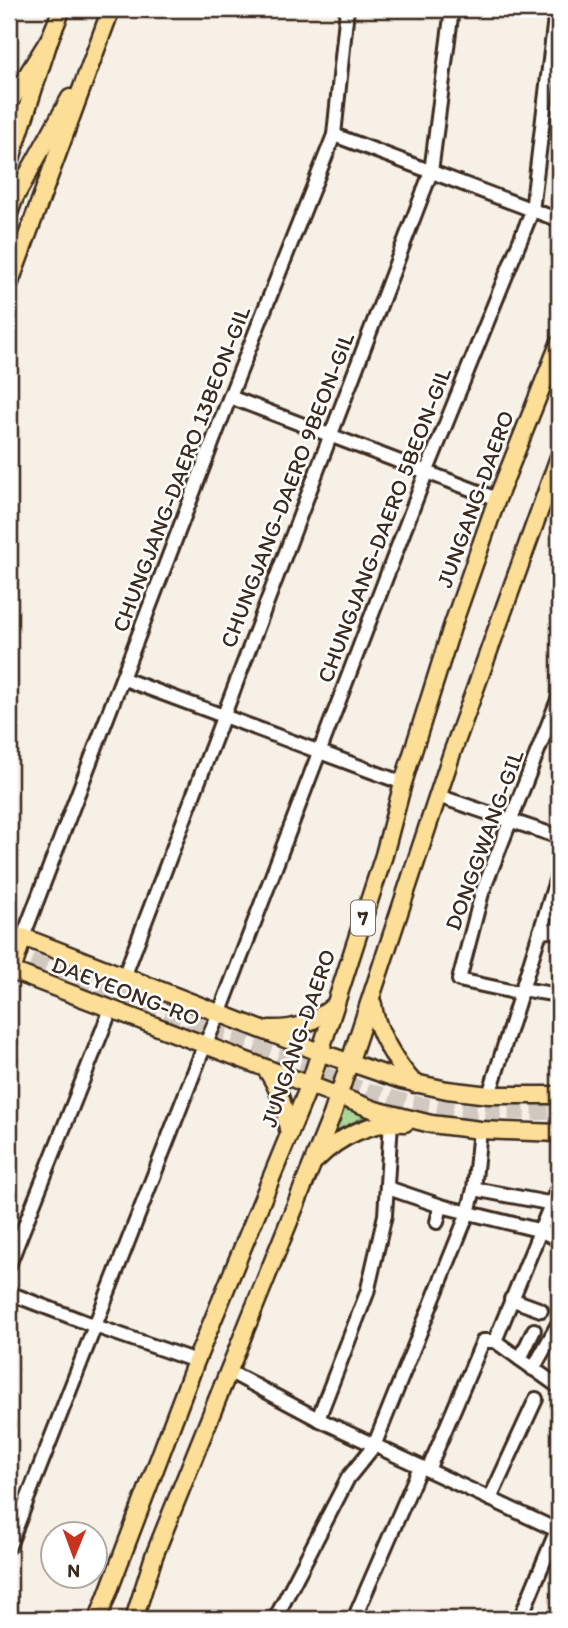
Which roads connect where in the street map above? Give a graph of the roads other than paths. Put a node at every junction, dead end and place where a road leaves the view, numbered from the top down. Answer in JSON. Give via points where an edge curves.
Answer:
{"nodes":[{"id":1,"x":62,"y":9,"type":"edge"},
{"id":2,"x":111,"y":9,"type":"edge"},
{"id":3,"x":347,"y":9,"type":"edge"},
{"id":4,"x":452,"y":9,"type":"edge"},
{"id":5,"x":556,"y":9,"type":"edge"},
{"id":6,"x":50,"y":38,"type":"junction"},
{"id":7,"x":95,"y":52,"type":"junction"},
{"id":8,"x":9,"y":104,"type":"edge"},
{"id":9,"x":334,"y":135,"type":"junction"},
{"id":10,"x":9,"y":165,"type":"edge"},
{"id":11,"x":431,"y":172,"type":"junction"},
{"id":12,"x":532,"y":211,"type":"junction"},
{"id":13,"x":9,"y":213,"type":"edge"},
{"id":14,"x":559,"y":220,"type":"edge"},
{"id":15,"x":9,"y":285,"type":"edge"},
{"id":16,"x":559,"y":344,"type":"edge"},
{"id":17,"x":230,"y":397,"type":"junction"},
{"id":18,"x":331,"y":436,"type":"junction"},
{"id":19,"x":559,"y":457,"type":"edge"},
{"id":20,"x":426,"y":473,"type":"junction"},
{"id":21,"x":497,"y":499,"type":"junction"},
{"id":22,"x":124,"y":679,"type":"junction"},
{"id":23,"x":559,"y":697,"type":"edge"},
{"id":24,"x":222,"y":716,"type":"junction"},
{"id":25,"x":319,"y":752,"type":"junction"},
{"id":26,"x":403,"y":783,"type":"junction"},
{"id":27,"x":438,"y":796,"type":"junction"},
{"id":28,"x":511,"y":821,"type":"junction"},
{"id":29,"x":559,"y":837,"type":"edge"},
{"id":30,"x":559,"y":871,"type":"edge"},
{"id":31,"x":559,"y":930,"type":"edge"},
{"id":32,"x":540,"y":932,"type":"junction"},
{"id":33,"x":23,"y":937,"type":"junction"},
{"id":34,"x":10,"y":975,"type":"edge"},
{"id":35,"x":124,"y":976,"type":"junction"},
{"id":36,"x":520,"y":991,"type":"junction"},
{"id":37,"x":559,"y":995,"type":"edge"},
{"id":38,"x":373,"y":996,"type":"junction"},
{"id":39,"x":334,"y":1006,"type":"junction"},
{"id":40,"x":111,"y":1009,"type":"junction"},
{"id":41,"x":219,"y":1013,"type":"junction"},
{"id":42,"x":260,"y":1028,"type":"junction"},
{"id":43,"x":204,"y":1045,"type":"junction"},
{"id":44,"x":319,"y":1052,"type":"junction"},
{"id":45,"x":351,"y":1063,"type":"junction"},
{"id":46,"x":263,"y":1066,"type":"junction"},
{"id":47,"x":415,"y":1084,"type":"junction"},
{"id":48,"x":309,"y":1086,"type":"junction"},
{"id":49,"x":489,"y":1095,"type":"junction"},
{"id":50,"x":559,"y":1095,"type":"edge"},
{"id":51,"x":339,"y":1097,"type":"junction"},
{"id":52,"x":391,"y":1122,"type":"junction"},
{"id":53,"x":431,"y":1124,"type":"junction"},
{"id":54,"x":480,"y":1130,"type":"junction"},
{"id":55,"x":559,"y":1133,"type":"edge"},
{"id":56,"x":289,"y":1135,"type":"junction"},
{"id":57,"x":312,"y":1164,"type":"junction"},
{"id":58,"x":559,"y":1185,"type":"edge"},
{"id":59,"x":388,"y":1188,"type":"junction"},
{"id":60,"x":474,"y":1189,"type":"junction"},
{"id":61,"x":556,"y":1205,"type":"edge"},
{"id":62,"x":441,"y":1206,"type":"junction"},
{"id":63,"x":468,"y":1213,"type":"junction"},
{"id":64,"x":437,"y":1222,"type":"dead end"},
{"id":65,"x":542,"y":1231,"type":"junction"},
{"id":66,"x":559,"y":1240,"type":"edge"},
{"id":67,"x":9,"y":1265,"type":"edge"},
{"id":68,"x":9,"y":1293,"type":"edge"},
{"id":69,"x":511,"y":1299,"type":"junction"},
{"id":70,"x":541,"y":1310,"type":"dead end"},
{"id":71,"x":94,"y":1326,"type":"junction"},
{"id":72,"x":557,"y":1326,"type":"dead end"},
{"id":73,"x":534,"y":1330,"type":"dead end"},
{"id":74,"x":495,"y":1341,"type":"junction"},
{"id":75,"x":520,"y":1359,"type":"junction"},
{"id":76,"x":196,"y":1361,"type":"junction"},
{"id":77,"x":533,"y":1369,"type":"junction"},
{"id":78,"x":230,"y":1372,"type":"junction"},
{"id":79,"x":559,"y":1387,"type":"edge"},
{"id":80,"x":536,"y":1399,"type":"dead end"},
{"id":81,"x":318,"y":1419,"type":"junction"},
{"id":82,"x":374,"y":1446,"type":"junction"},
{"id":83,"x":424,"y":1468,"type":"junction"},
{"id":84,"x":490,"y":1499,"type":"junction"},
{"id":85,"x":559,"y":1528,"type":"edge"},
{"id":86,"x":9,"y":1546,"type":"edge"},
{"id":87,"x":9,"y":1617,"type":"edge"},
{"id":88,"x":14,"y":1619,"type":"edge"},
{"id":89,"x":98,"y":1619,"type":"edge"},
{"id":90,"x":134,"y":1619,"type":"edge"},
{"id":91,"x":275,"y":1619,"type":"edge"},
{"id":92,"x":354,"y":1619,"type":"edge"},
{"id":93,"x":520,"y":1619,"type":"edge"}],
"edges":[{"from":1,"to":6,"type":"main road"},
{"from":2,"to":7,"type":"main road"},
{"from":3,"to":9,"type":"street","name":"CHUNGJANG-DAERO 13BEON-GIL"},
{"from":4,"to":11,"type":"street","name":"CHUNGJANG-DAERO 9BEON-GIL"},
{"from":5,"to":12,"type":"street","name":"CHUNGJANG-DAERO 5BEON-GIL"},
{"from":6,"to":8,"type":"main road"},
{"from":6,"to":10,"type":"main road"},
{"from":7,"to":13,"type":"main road"},
{"from":7,"to":15,"type":"main road"},
{"from":9,"to":11,"type":"street"},
{"from":9,"to":17,"type":"street","name":"CHUNGJANG-DAERO 13BEON-GIL"},
{"from":11,"to":12,"type":"street"},
{"from":11,"to":18,"type":"street","name":"CHUNGJANG-DAERO 9BEON-GIL"},
{"from":12,"to":14,"type":"street"},
{"from":12,"to":20,"type":"street","name":"CHUNGJANG-DAERO 5BEON-GIL"},
{"from":16,"to":21,"type":"main road","name":"JUNGANG-DAERO","number":"7"},
{"from":17,"to":18,"type":"street"},
{"from":17,"to":22,"type":"street","name":"CHUNGJANG-DAERO 13BEON-GIL"},
{"from":18,"to":20,"type":"street"},
{"from":18,"to":24,"type":"street","name":"CHUNGJANG-DAERO 9BEON-GIL"},
{"from":19,"to":27,"type":"main road","number":"7"},
{"from":20,"to":21,"type":"street"},
{"from":20,"to":25,"type":"street","name":"CHUNGJANG-DAERO 5BEON-GIL"},
{"from":21,"to":26,"type":"main road","name":"JUNGANG-DAERO","number":"7"},
{"from":22,"to":24,"type":"street"},
{"from":22,"to":33,"type":"street","name":"CHUNGJANG-DAERO 13BEON-GIL"},
{"from":23,"to":28,"type":"street","name":"DONGGWANG-GIL"},
{"from":24,"to":25,"type":"street"},
{"from":24,"to":35,"type":"street","name":"CHUNGJANG-DAERO 9BEON-GIL"},
{"from":25,"to":26,"type":"street"},
{"from":25,"to":41,"type":"street","name":"CHUNGJANG-DAERO 5BEON-GIL"},
{"from":26,"to":39,"type":"main road","name":"JUNGANG-DAERO","number":"7"},
{"from":27,"to":28,"type":"street"},
{"from":27,"to":38,"type":"main road","number":"7"},
{"from":28,"to":29,"type":"street"},
{"from":28,"to":36,"type":"street","name":"DONGGWANG-GIL","via":[[482,893],[459,980]]},
{"from":30,"to":32,"type":"street"},
{"from":31,"to":32,"type":"street"},
{"from":32,"to":36,"type":"street"},
{"from":33,"to":34,"type":"main road","name":"DAEYEONG-RO"},
{"from":33,"to":35,"type":"main road","name":"DAEYEONG-RO"},
{"from":34,"to":40,"type":"main road","name":"DAEYEONG-RO"},
{"from":35,"to":41,"type":"main road","name":"DAEYEONG-RO"},
{"from":36,"to":37,"type":"street"},
{"from":36,"to":49,"type":"street"},
{"from":38,"to":45,"type":"main road","number":"7"},
{"from":38,"to":47,"type":"main road","via":[[374,1019]]},
{"from":39,"to":42,"type":"main road","via":[[309,1024],[290,1030]]},
{"from":39,"to":44,"type":"main road","name":"JUNGANG-DAERO","number":"7"},
{"from":40,"to":43,"type":"main road","name":"DAEYEONG-RO"},
{"from":40,"to":67,"type":"street"},
{"from":41,"to":42,"type":"main road","name":"DAEYEONG-RO"},
{"from":41,"to":43,"type":"street","name":"CHUNGJANG-DAERO 5BEON-GIL"},
{"from":42,"to":44,"type":"main road","name":"DAEYEONG-RO"},
{"from":43,"to":46,"type":"main road","name":"DAEYEONG-RO"},
{"from":43,"to":71,"type":"street","name":"CHUNGJANG-DAERO 5BEON-GIL"},
{"from":44,"to":45,"type":"main road","name":"DAEYEONG-RO"},
{"from":44,"to":48,"type":"main road","name":"JUNGANG-DAERO","number":"7"},
{"from":45,"to":47,"type":"main road","name":"DAEYEONG-RO"},
{"from":45,"to":51,"type":"main road","number":"7"},
{"from":46,"to":48,"type":"main road","name":"DAEYEONG-RO"},
{"from":46,"to":56,"type":"main road","via":[[275,1081]]},
{"from":47,"to":49,"type":"main road","name":"DAEYEONG-RO"},
{"from":48,"to":51,"type":"main road","name":"DAEYEONG-RO"},
{"from":48,"to":56,"type":"main road","name":"JUNGANG-DAERO","number":"7"},
{"from":49,"to":50,"type":"main road","name":"DAEYEONG-RO"},
{"from":51,"to":53,"type":"main road","name":"DAEYEONG-RO"},
{"from":51,"to":57,"type":"main road","number":"7"},
{"from":52,"to":53,"type":"main road"},
{"from":52,"to":57,"type":"main road","via":[[361,1130],[328,1148]]},
{"from":52,"to":59,"type":"street"},
{"from":53,"to":54,"type":"main road","name":"DAEYEONG-RO"},
{"from":54,"to":55,"type":"main road","name":"DAEYEONG-RO"},
{"from":54,"to":60,"type":"street"},
{"from":56,"to":76,"type":"main road","name":"JUNGANG-DAERO","number":"7"},
{"from":57,"to":78,"type":"main road","number":"7"},
{"from":58,"to":61,"type":"street"},
{"from":59,"to":62,"type":"street"},
{"from":59,"to":81,"type":"street","via":[[368,1293]]},
{"from":60,"to":61,"type":"street"},
{"from":60,"to":63,"type":"street"},
{"from":61,"to":65,"type":"street"},
{"from":62,"to":63,"type":"street"},
{"from":62,"to":64,"type":"street"},
{"from":63,"to":65,"type":"street"},
{"from":63,"to":82,"type":"street"},
{"from":65,"to":66,"type":"street"},
{"from":65,"to":69,"type":"street"},
{"from":68,"to":71,"type":"street"},
{"from":69,"to":70,"type":"street"},
{"from":69,"to":74,"type":"street"},
{"from":71,"to":76,"type":"street"},
{"from":71,"to":86,"type":"street","name":"CHUNGJANG-DAERO 5BEON-GIL"},
{"from":72,"to":77,"type":"street"},
{"from":73,"to":75,"type":"street"},
{"from":74,"to":75,"type":"street"},
{"from":74,"to":83,"type":"street","via":[[483,1341]]},
{"from":75,"to":77,"type":"street"},
{"from":76,"to":89,"type":"main road","name":"JUNGANG-DAERO","number":"7"},
{"from":77,"to":79,"type":"street"},
{"from":78,"to":81,"type":"street"},
{"from":78,"to":90,"type":"main road","number":"7","via":[[154,1556]]},
{"from":80,"to":84,"type":"street"},
{"from":81,"to":82,"type":"street"},
{"from":82,"to":83,"type":"street"},
{"from":82,"to":91,"type":"street","via":[[348,1478]]},
{"from":83,"to":84,"type":"street"},
{"from":83,"to":92,"type":"street"},
{"from":84,"to":85,"type":"street"},
{"from":85,"to":93,"type":"street"},
{"from":87,"to":88,"type":"street"}]}
